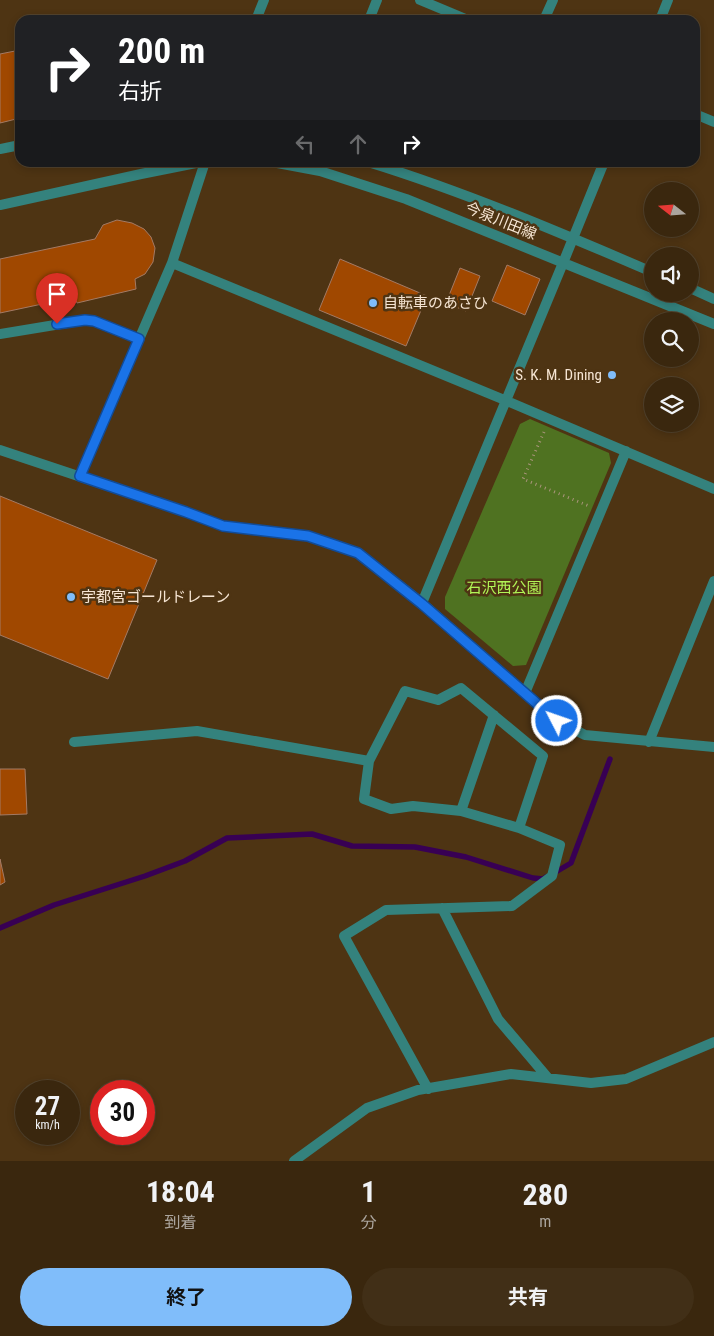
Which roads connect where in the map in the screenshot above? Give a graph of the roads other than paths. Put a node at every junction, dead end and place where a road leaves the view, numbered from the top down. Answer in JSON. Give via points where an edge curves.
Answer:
{"nodes":[{"id":1,"x":264,"y":0,"type":"edge"},
{"id":2,"x":377,"y":0,"type":"edge"},
{"id":3,"x":420,"y":0,"type":"edge"},
{"id":4,"x":553,"y":0,"type":"edge"},
{"id":5,"x":668,"y":0,"type":"edge"},
{"id":6,"x":258,"y":15,"type":"edge"},
{"id":7,"x":371,"y":15,"type":"edge"},
{"id":8,"x":456,"y":15,"type":"edge"},
{"id":9,"x":546,"y":15,"type":"edge"},
{"id":10,"x":662,"y":15,"type":"edge"},
{"id":11,"x":700,"y":116,"type":"edge"},
{"id":12,"x":714,"y":122,"type":"edge"},
{"id":13,"x":15,"y":146,"type":"edge"},
{"id":14,"x":0,"y":149,"type":"edge"},
{"id":15,"x":176,"y":167,"type":"edge"},
{"id":16,"x":203,"y":167,"type":"edge"},
{"id":17,"x":299,"y":167,"type":"edge"},
{"id":18,"x":384,"y":167,"type":"edge"},
{"id":19,"x":602,"y":167,"type":"edge"},
{"id":20,"x":0,"y":205,"type":"edge"},
{"id":21,"x":574,"y":238,"type":"junction"},
{"id":22,"x":172,"y":263,"type":"junction"},
{"id":23,"x":563,"y":263,"type":"junction"},
{"id":24,"x":644,"y":269,"type":"edge"},
{"id":25,"x":699,"y":292,"type":"edge"},
{"id":26,"x":714,"y":299,"type":"edge"},
{"id":27,"x":714,"y":324,"type":"edge"},
{"id":28,"x":0,"y":334,"type":"edge"},
{"id":29,"x":139,"y":339,"type":"junction"},
{"id":30,"x":507,"y":401,"type":"junction"},
{"id":31,"x":0,"y":450,"type":"edge"},
{"id":32,"x":626,"y":451,"type":"junction"},
{"id":33,"x":80,"y":476,"type":"junction"},
{"id":34,"x":714,"y":489,"type":"edge"},
{"id":35,"x":714,"y":581,"type":"edge"},
{"id":36,"x":422,"y":604,"type":"junction"},
{"id":37,"x":525,"y":692,"type":"junction"},
{"id":38,"x":494,"y":715,"type":"junction"},
{"id":39,"x":74,"y":742,"type":"dead end"},
{"id":40,"x":649,"y":742,"type":"junction"},
{"id":41,"x":714,"y":747,"type":"edge"},
{"id":42,"x":369,"y":761,"type":"junction"},
{"id":43,"x":461,"y":811,"type":"junction"},
{"id":44,"x":519,"y":828,"type":"junction"},
{"id":45,"x":442,"y":908,"type":"junction"},
{"id":46,"x":714,"y":1042,"type":"edge"},
{"id":47,"x":548,"y":1078,"type":"junction"},
{"id":48,"x":428,"y":1089,"type":"junction"},
{"id":49,"x":294,"y":1161,"type":"edge"}],
"edges":[{"from":1,"to":6,"type":"street"},
{"from":2,"to":7,"type":"street"},
{"from":3,"to":8,"type":"street"},
{"from":4,"to":9,"type":"street"},
{"from":5,"to":10,"type":"street"},
{"from":11,"to":12,"type":"street"},
{"from":13,"to":14,"type":"street"},
{"from":15,"to":20,"type":"street"},
{"from":16,"to":22,"type":"street"},
{"from":17,"to":23,"type":"street","name":"今泉川田線","via":[[406,199]]},
{"from":18,"to":21,"type":"street","name":"今泉川田線"},
{"from":19,"to":21,"type":"street"},
{"from":21,"to":23,"type":"street"},
{"from":21,"to":24,"type":"street","name":"今泉川田線"},
{"from":22,"to":29,"type":"street"},
{"from":22,"to":30,"type":"street"},
{"from":23,"to":27,"type":"street","name":"今泉川田線"},
{"from":23,"to":30,"type":"street"},
{"from":25,"to":26,"type":"street"},
{"from":28,"to":29,"type":"street","via":[[85,320]]},
{"from":29,"to":33,"type":"street"},
{"from":30,"to":32,"type":"street"},
{"from":30,"to":36,"type":"street"},
{"from":31,"to":33,"type":"street"},
{"from":32,"to":34,"type":"street"},
{"from":32,"to":37,"type":"street"},
{"from":33,"to":36,"type":"street","via":[[223,526],[308,536],[358,553]]},
{"from":35,"to":40,"type":"street"},
{"from":36,"to":37,"type":"street"},
{"from":37,"to":40,"type":"street","via":[[557,721],[585,735]]},
{"from":38,"to":42,"type":"street","via":[[461,688],[438,700],[405,692]]},
{"from":38,"to":43,"type":"street"},
{"from":38,"to":44,"type":"street","via":[[543,756]]},
{"from":39,"to":42,"type":"street","via":[[197,731]]},
{"from":40,"to":41,"type":"street"},
{"from":42,"to":43,"type":"street","via":[[364,799],[391,809],[413,806]]},
{"from":43,"to":44,"type":"street"},
{"from":44,"to":45,"type":"street","via":[[560,845],[552,876],[512,906]]},
{"from":45,"to":47,"type":"street","via":[[498,1018]]},
{"from":45,"to":48,"type":"street","via":[[386,910],[344,936]]},
{"from":46,"to":47,"type":"street","via":[[626,1079],[591,1083]]},
{"from":47,"to":48,"type":"street","via":[[511,1074]]},
{"from":48,"to":49,"type":"street","via":[[367,1108]]}]}
